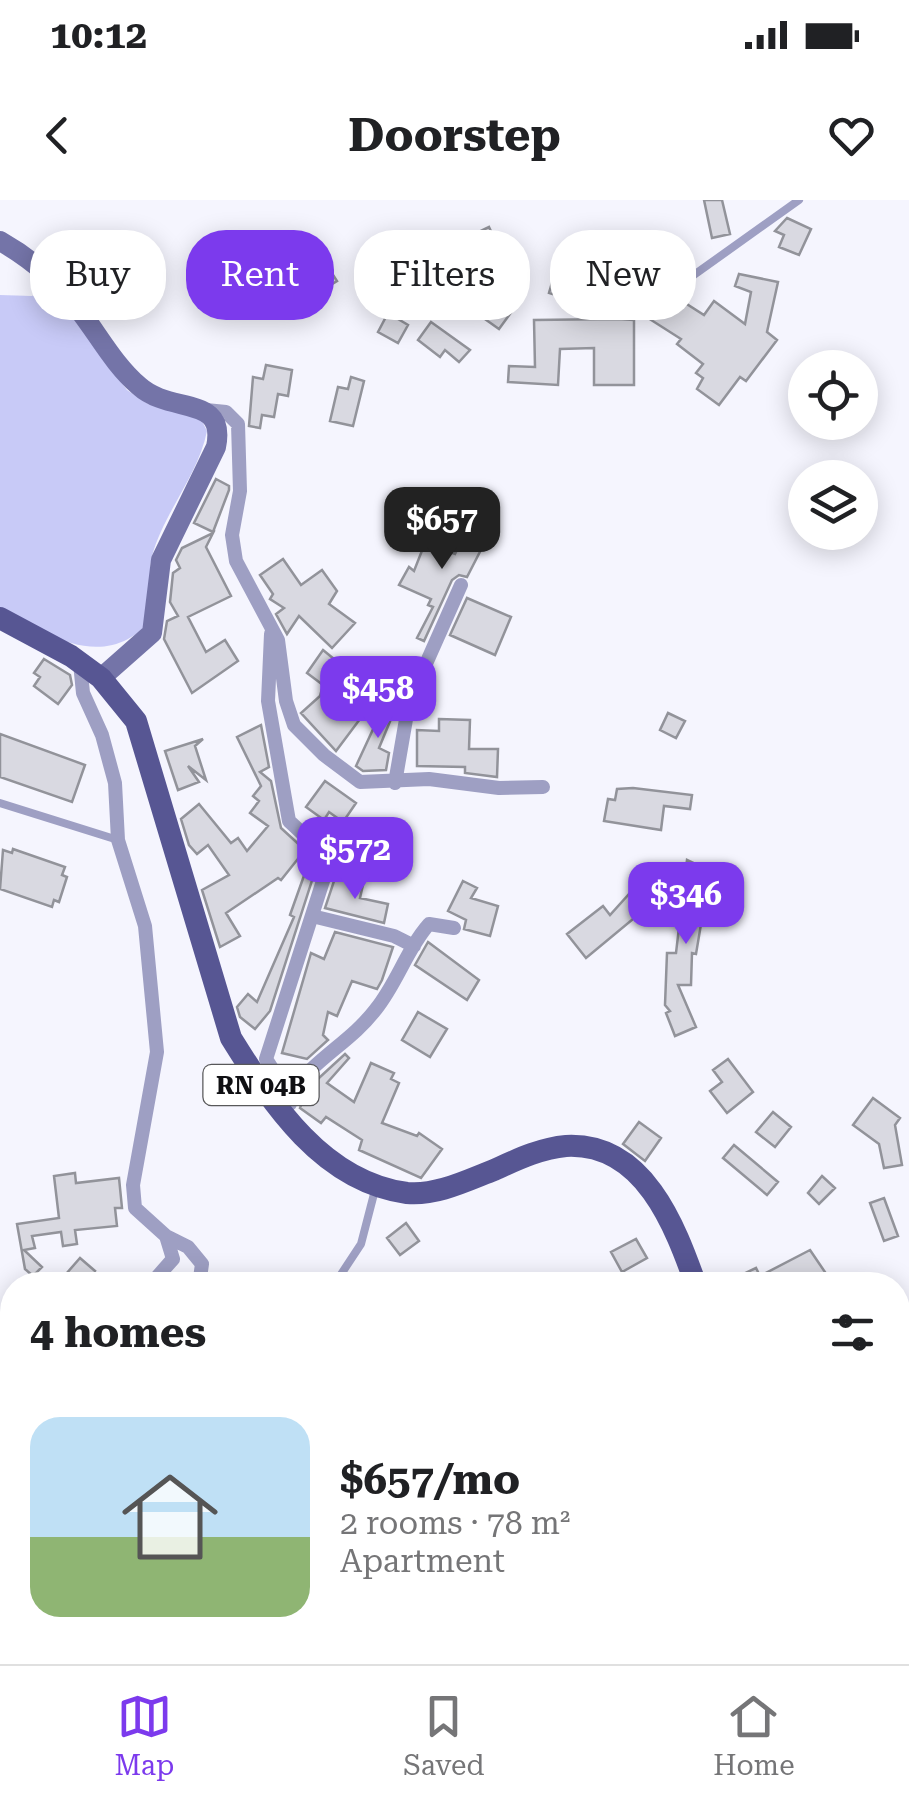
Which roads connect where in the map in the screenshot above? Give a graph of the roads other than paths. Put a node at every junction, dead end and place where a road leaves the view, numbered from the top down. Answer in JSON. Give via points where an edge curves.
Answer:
{"nodes":[{"id":1,"x":799,"y":200,"type":"edge"},
{"id":2,"x":0,"y":241,"type":"edge"},
{"id":3,"x":696,"y":273,"type":"edge"},
{"id":4,"x":206,"y":410,"type":"junction"},
{"id":5,"x":461,"y":584,"type":"dead end"},
{"id":6,"x":0,"y":618,"type":"edge"},
{"id":7,"x":271,"y":628,"type":"junction"},
{"id":8,"x":80,"y":663,"type":"junction"},
{"id":9,"x":101,"y":678,"type":"junction"},
{"id":10,"x":395,"y":782,"type":"junction"},
{"id":11,"x":544,"y":788,"type":"dead end"},
{"id":12,"x":0,"y":803,"type":"edge"},
{"id":13,"x":118,"y":840,"type":"junction"},
{"id":14,"x":312,"y":916,"type":"junction"},
{"id":15,"x":454,"y":928,"type":"dead end"},
{"id":16,"x":414,"y":946,"type":"junction"},
{"id":17,"x":288,"y":1095,"type":"junction"},
{"id":18,"x":293,"y":1125,"type":"junction"},
{"id":19,"x":376,"y":1185,"type":"junction"},
{"id":20,"x":166,"y":1236,"type":"junction"},
{"id":21,"x":161,"y":1272,"type":"edge"},
{"id":22,"x":201,"y":1272,"type":"edge"},
{"id":23,"x":343,"y":1272,"type":"edge"},
{"id":24,"x":690,"y":1272,"type":"edge"}],
"edges":[{"from":1,"to":3,"type":"lane"},
{"from":2,"to":4,"type":"street","via":[[51,278],[139,386],[158,400]]},
{"from":4,"to":7,"type":"street","via":[[238,424],[236,561]]},
{"from":4,"to":9,"type":"street","via":[[220,428],[216,447],[161,560],[152,633]]},
{"from":5,"to":10,"type":"street","via":[[410,702]]},
{"from":6,"to":8,"type":"main road","number":"RN 04B"},
{"from":7,"to":10,"type":"street","via":[[294,725],[360,782]]},
{"from":7,"to":14,"type":"street","via":[[268,701],[289,821],[330,859]]},
{"from":8,"to":9,"type":"main road","number":"RN 04B"},
{"from":8,"to":13,"type":"street","via":[[83,693],[114,783]]},
{"from":9,"to":18,"type":"main road","number":"RN 04B","via":[[136,721],[231,1038]]},
{"from":10,"to":11,"type":"street"},
{"from":12,"to":13,"type":"lane"},
{"from":13,"to":20,"type":"street","via":[[146,926],[157,1052],[133,1185],[135,1208]]},
{"from":14,"to":16,"type":"street"},
{"from":14,"to":17,"type":"street","via":[[266,1059]]},
{"from":15,"to":16,"type":"street","via":[[430,924]]},
{"from":16,"to":17,"type":"street","via":[[378,1007],[308,1067]]},
{"from":17,"to":18,"type":"street"},
{"from":18,"to":19,"type":"main road","number":"RN 04B","via":[[324,1157]]},
{"from":19,"to":23,"type":"lane","via":[[361,1244]]},
{"from":19,"to":24,"type":"main road","number":"RN 04B","via":[[410,1194],[444,1189],[567,1146],[601,1152],[637,1172],[657,1196]]},
{"from":20,"to":21,"type":"street","via":[[172,1259]]},
{"from":20,"to":22,"type":"street","via":[[188,1248]]}]}
